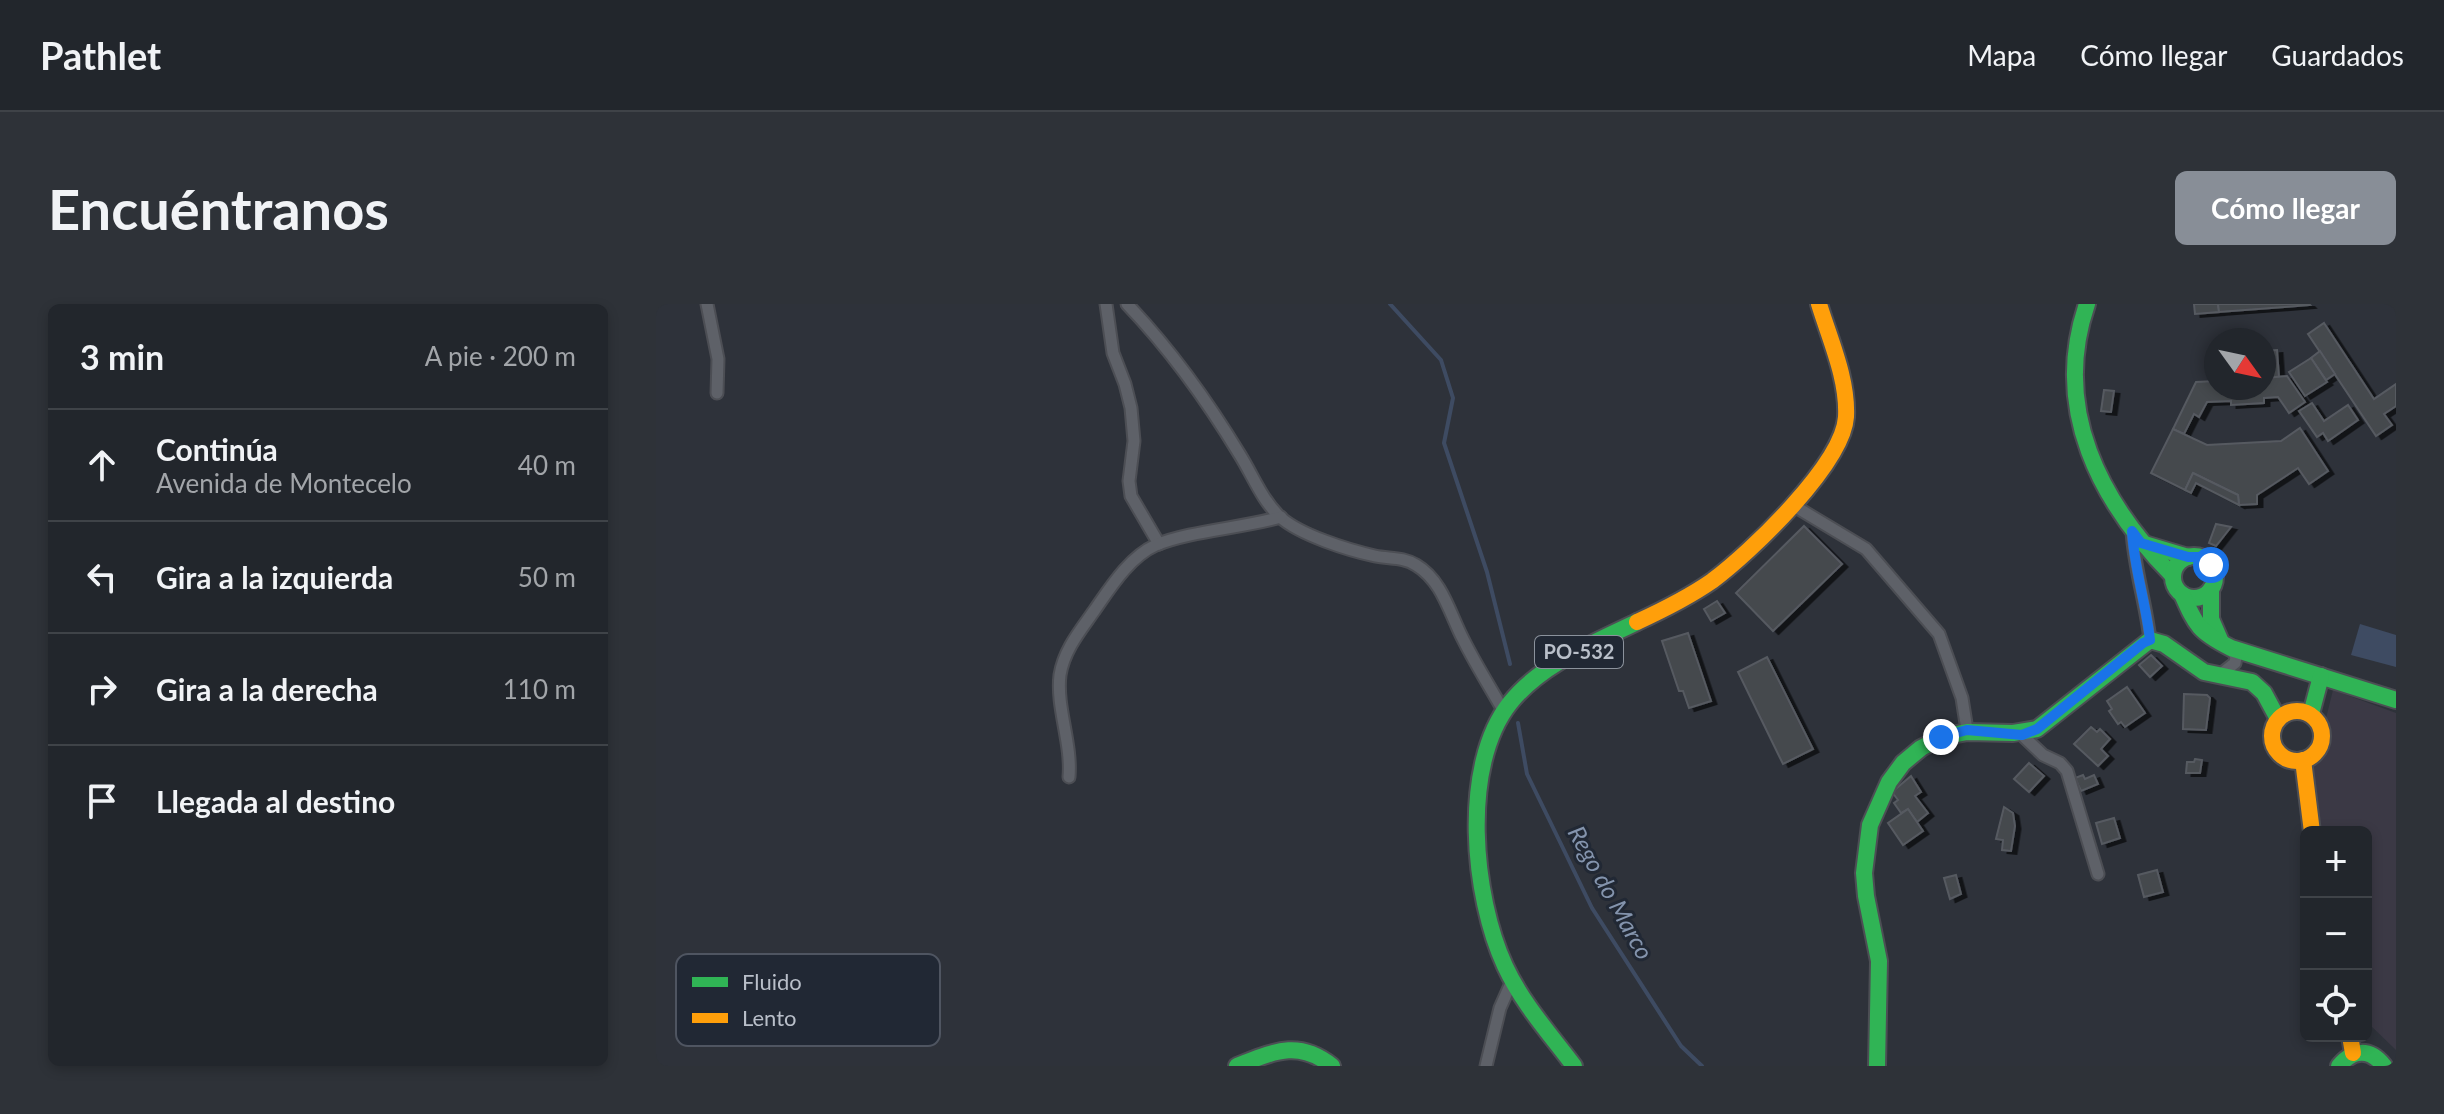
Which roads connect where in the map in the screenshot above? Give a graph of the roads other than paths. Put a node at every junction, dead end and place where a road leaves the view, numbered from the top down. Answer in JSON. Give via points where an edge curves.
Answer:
{"nodes":[{"id":1,"x":707,"y":304,"type":"edge"},
{"id":2,"x":1106,"y":304,"type":"edge"},
{"id":3,"x":1127,"y":304,"type":"edge"},
{"id":4,"x":1819,"y":304,"type":"edge"},
{"id":5,"x":2087,"y":304,"type":"edge"},
{"id":6,"x":717,"y":393,"type":"dead end"},
{"id":7,"x":1791,"y":504,"type":"junction"},
{"id":8,"x":1281,"y":517,"type":"junction"},
{"id":9,"x":2136,"y":537,"type":"junction"},
{"id":10,"x":1159,"y":544,"type":"junction"},
{"id":11,"x":2188,"y":557,"type":"junction"},
{"id":12,"x":2173,"y":576,"type":"junction"},
{"id":13,"x":2211,"y":589,"type":"junction"},
{"id":14,"x":2182,"y":594,"type":"junction"},
{"id":15,"x":2150,"y":640,"type":"junction"},
{"id":16,"x":2233,"y":648,"type":"junction"},
{"id":17,"x":2221,"y":674,"type":"junction"},
{"id":18,"x":2321,"y":676,"type":"junction"},
{"id":19,"x":2396,"y":700,"type":"edge"},
{"id":20,"x":1503,"y":710,"type":"junction"},
{"id":21,"x":2274,"y":711,"type":"junction"},
{"id":22,"x":2311,"y":714,"type":"junction"},
{"id":23,"x":1967,"y":730,"type":"junction"},
{"id":24,"x":2022,"y":735,"type":"junction"},
{"id":25,"x":2303,"y":760,"type":"junction"},
{"id":26,"x":1069,"y":777,"type":"dead end"},
{"id":27,"x":2311,"y":826,"type":"edge"},
{"id":28,"x":2098,"y":874,"type":"dead end"},
{"id":29,"x":1512,"y":981,"type":"junction"},
{"id":30,"x":2352,"y":1044,"type":"edge"},
{"id":31,"x":1237,"y":1066,"type":"edge"},
{"id":32,"x":1332,"y":1066,"type":"edge"},
{"id":33,"x":1486,"y":1066,"type":"edge"},
{"id":34,"x":1574,"y":1066,"type":"edge"},
{"id":35,"x":1877,"y":1066,"type":"edge"},
{"id":36,"x":2339,"y":1066,"type":"edge"},
{"id":37,"x":2384,"y":1066,"type":"edge"}],
"edges":[{"from":1,"to":6,"type":"street","via":[[718,359]]},
{"from":2,"to":10,"type":"street","via":[[1113,353],[1131,408],[1131,496]]},
{"from":3,"to":8,"type":"street","via":[[1166,348]]},
{"from":4,"to":7,"type":"street","number":"PO-532","via":[[1846,416],[1835,450]]},
{"from":5,"to":9,"type":"street","via":[[2077,330],[2076,408],[2090,456]]},
{"from":7,"to":20,"type":"street","number":"PO-532","via":[[1724,573],[1550,668]]},
{"from":7,"to":23,"type":"street","via":[[1866,549],[1939,634],[1962,698]]},
{"from":8,"to":10,"type":"street"},
{"from":8,"to":20,"type":"street","via":[[1335,543],[1423,569],[1440,590]]},
{"from":9,"to":11,"type":"street"},
{"from":9,"to":12,"type":"street"},
{"from":9,"to":15,"type":"street","via":[[2133,549]]},
{"from":10,"to":26,"type":"street","via":[[1132,562],[1114,583],[1065,655],[1060,694]]},
{"from":11,"to":12,"type":"street","via":[[2177,564]]},
{"from":11,"to":13,"type":"street","via":[[2201,557],[2211,565]]},
{"from":12,"to":14,"type":"street"},
{"from":13,"to":14,"type":"street","via":[[2196,598]]},
{"from":13,"to":16,"type":"street","via":[[2211,619]]},
{"from":14,"to":16,"type":"street","via":[[2207,636]]},
{"from":15,"to":17,"type":"street","via":[[2158,640],[2191,666]]},
{"from":15,"to":24,"type":"street","via":[[2049,721]]},
{"from":16,"to":17,"type":"street","via":[[2235,663]]},
{"from":16,"to":18,"type":"street"},
{"from":16,"to":21,"type":"street","via":[[2262,681]]},
{"from":17,"to":21,"type":"street","via":[[2259,687]]},
{"from":18,"to":19,"type":"street"},
{"from":18,"to":22,"type":"street"},
{"from":20,"to":29,"type":"street","number":"PO-532","via":[[1486,743],[1475,807],[1484,886]]},
{"from":21,"to":22,"type":"street"},
{"from":21,"to":25,"type":"street","via":[[2275,748],[2287,759]]},
{"from":22,"to":25,"type":"street","via":[[2322,736],[2317,751]]},
{"from":23,"to":24,"type":"street"},
{"from":23,"to":35,"type":"street","via":[[1917,749],[1901,764],[1883,792],[1866,841],[1866,897],[1879,959]]},
{"from":24,"to":28,"type":"street","via":[[2067,771]]},
{"from":25,"to":27,"type":"street"},
{"from":29,"to":33,"type":"street"},
{"from":29,"to":34,"type":"street","number":"PO-532"},
{"from":30,"to":36,"type":"street"},
{"from":30,"to":37,"type":"street"},
{"from":31,"to":32,"type":"street","via":[[1300,1048]]}]}
